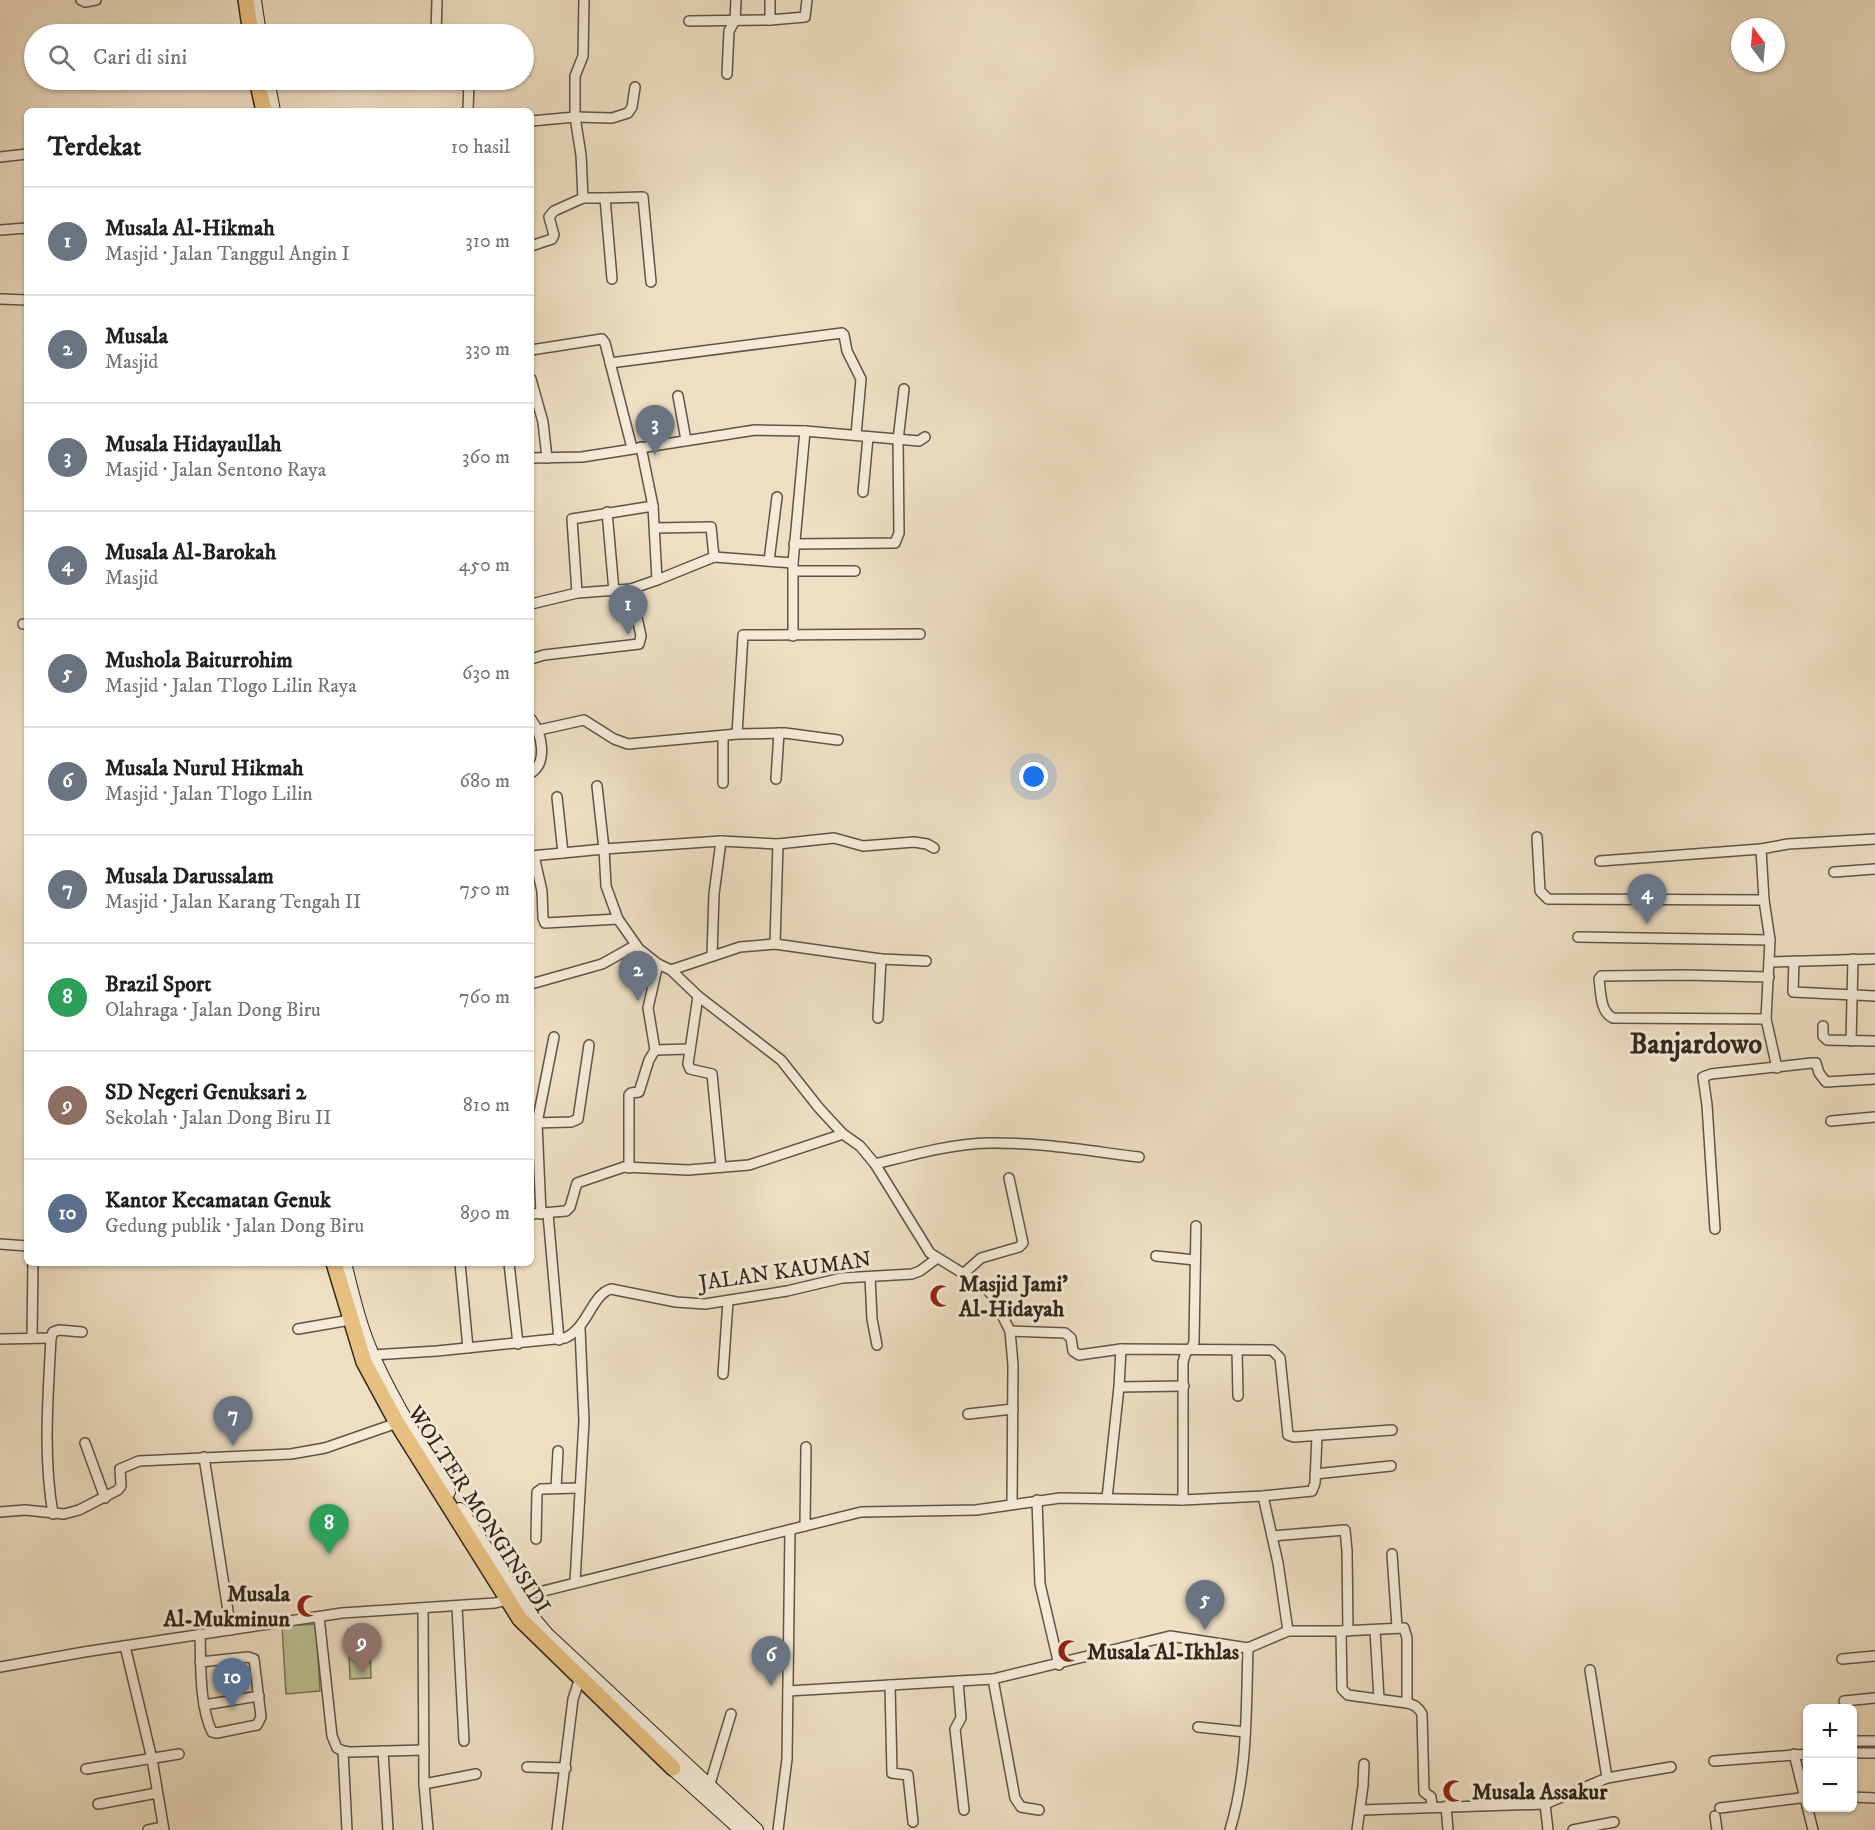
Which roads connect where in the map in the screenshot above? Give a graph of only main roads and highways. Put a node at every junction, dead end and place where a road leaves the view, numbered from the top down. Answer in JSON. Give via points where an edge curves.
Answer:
{"nodes":[{"id":1,"x":246,"y":0,"type":"edge"},
{"id":2,"x":254,"y":0,"type":"edge"},
{"id":3,"x":250,"y":24,"type":"edge"},
{"id":4,"x":258,"y":24,"type":"edge"},
{"id":5,"x":259,"y":90,"type":"edge"},
{"id":6,"x":269,"y":90,"type":"edge"},
{"id":7,"x":263,"y":108,"type":"edge"},
{"id":8,"x":272,"y":108,"type":"edge"},
{"id":9,"x":335,"y":1266,"type":"edge"},
{"id":10,"x":345,"y":1266,"type":"edge"},
{"id":11,"x":513,"y":1599,"type":"junction"},
{"id":12,"x":677,"y":1765,"type":"junction"},
{"id":13,"x":742,"y":1830,"type":"edge"},
{"id":14,"x":756,"y":1830,"type":"edge"}],
"edges":[{"from":1,"to":3,"type":"main road"},
{"from":2,"to":4,"type":"main road"},
{"from":5,"to":7,"type":"main road"},
{"from":6,"to":8,"type":"main road"},
{"from":9,"to":11,"type":"main road","name":"WOLTER MONGINSIDI","via":[[363,1362],[397,1423]]},
{"from":10,"to":11,"type":"main road","name":"WOLTER MONGINSIDI","via":[[363,1331],[385,1382]]},
{"from":11,"to":12,"type":"main road","name":"WOLTER MONGINSIDI"},
{"from":11,"to":12,"type":"main road","name":"WOLTER MONGINSIDI","via":[[520,1619]]},
{"from":12,"to":13,"type":"main road"},
{"from":12,"to":14,"type":"main road","via":[[709,1787]]}]}
